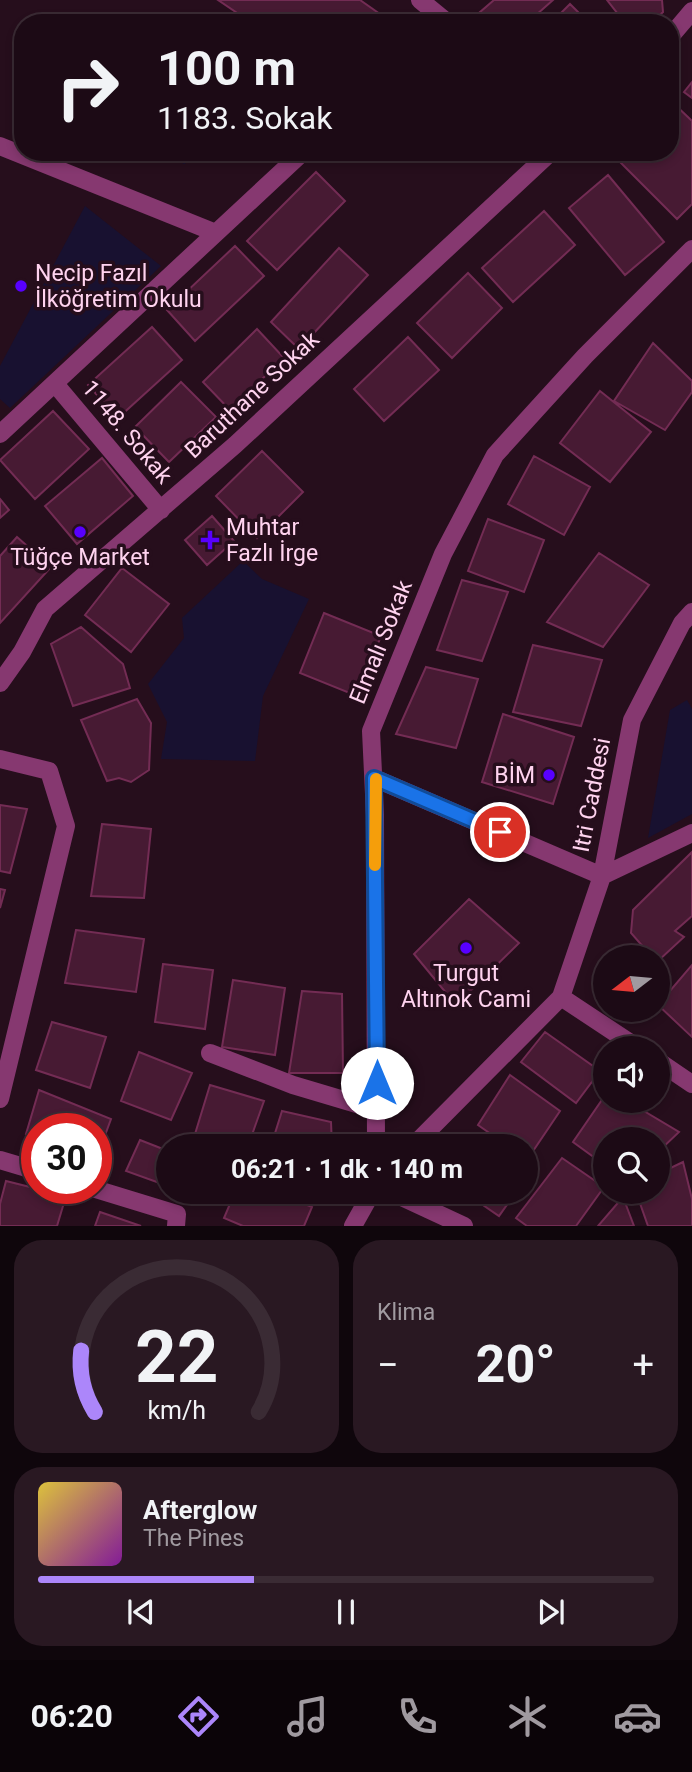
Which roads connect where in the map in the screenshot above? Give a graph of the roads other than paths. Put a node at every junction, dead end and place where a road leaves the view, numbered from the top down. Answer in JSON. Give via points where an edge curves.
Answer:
{"nodes":[{"id":1,"x":420,"y":0,"type":"edge"},
{"id":2,"x":692,"y":11,"type":"edge"},
{"id":3,"x":436,"y":14,"type":"edge"},
{"id":4,"x":679,"y":26,"type":"edge"},
{"id":5,"x":37,"y":161,"type":"edge"},
{"id":6,"x":293,"y":161,"type":"edge"},
{"id":7,"x":541,"y":161,"type":"edge"},
{"id":8,"x":216,"y":233,"type":"junction"},
{"id":9,"x":692,"y":249,"type":"edge"},
{"id":10,"x":56,"y":385,"type":"junction"},
{"id":11,"x":0,"y":435,"type":"edge"},
{"id":12,"x":161,"y":510,"type":"junction"},
{"id":13,"x":692,"y":612,"type":"edge"},
{"id":14,"x":0,"y":683,"type":"edge"},
{"id":15,"x":0,"y":759,"type":"edge"},
{"id":16,"x":374,"y":778,"type":"junction"},
{"id":17,"x":692,"y":832,"type":"edge"},
{"id":18,"x":601,"y":876,"type":"junction"},
{"id":19,"x":561,"y":997,"type":"junction"},
{"id":20,"x":620,"y":1036,"type":"edge"},
{"id":21,"x":210,"y":1053,"type":"dead end"},
{"id":22,"x":670,"y":1069,"type":"edge"},
{"id":23,"x":692,"y":1084,"type":"edge"},
{"id":24,"x":0,"y":1100,"type":"edge"},
{"id":25,"x":377,"y":1110,"type":"junction"},
{"id":26,"x":376,"y":1134,"type":"edge"},
{"id":27,"x":425,"y":1134,"type":"edge"},
{"id":28,"x":0,"y":1160,"type":"edge"},
{"id":29,"x":21,"y":1166,"type":"edge"},
{"id":30,"x":112,"y":1194,"type":"edge"},
{"id":31,"x":365,"y":1204,"type":"edge"},
{"id":32,"x":417,"y":1204,"type":"edge"},
{"id":33,"x":176,"y":1226,"type":"edge"},
{"id":34,"x":353,"y":1226,"type":"edge"},
{"id":35,"x":464,"y":1226,"type":"edge"}],
"edges":[{"from":1,"to":3,"type":"street"},
{"from":2,"to":4,"type":"street"},
{"from":5,"to":8,"type":"street"},
{"from":6,"to":8,"type":"street"},
{"from":7,"to":12,"type":"street","name":"Baruthane Sokak"},
{"from":8,"to":10,"type":"street"},
{"from":9,"to":16,"type":"street","name":"Elmalı Sokak","via":[[495,455],[443,554],[371,731]]},
{"from":10,"to":11,"type":"street"},
{"from":10,"to":12,"type":"street","name":"1148. Sokak"},
{"from":12,"to":14,"type":"street","name":"Baruthane Sokak","via":[[45,609]]},
{"from":13,"to":18,"type":"street","name":"Itri Caddesi","via":[[632,720]]},
{"from":15,"to":24,"type":"street","via":[[49,771],[66,826]]},
{"from":16,"to":18,"type":"street"},
{"from":16,"to":25,"type":"street","name":"Elmalı Sokak"},
{"from":17,"to":18,"type":"street"},
{"from":18,"to":19,"type":"street","name":"Itri Caddesi"},
{"from":19,"to":20,"type":"street"},
{"from":19,"to":27,"type":"street"},
{"from":21,"to":25,"type":"street"},
{"from":22,"to":23,"type":"street"},
{"from":25,"to":26,"type":"street","name":"Elmalı Sokak"},
{"from":28,"to":29,"type":"street"},
{"from":30,"to":33,"type":"street","via":[[177,1214]]},
{"from":31,"to":34,"type":"street"},
{"from":32,"to":35,"type":"street"}]}
